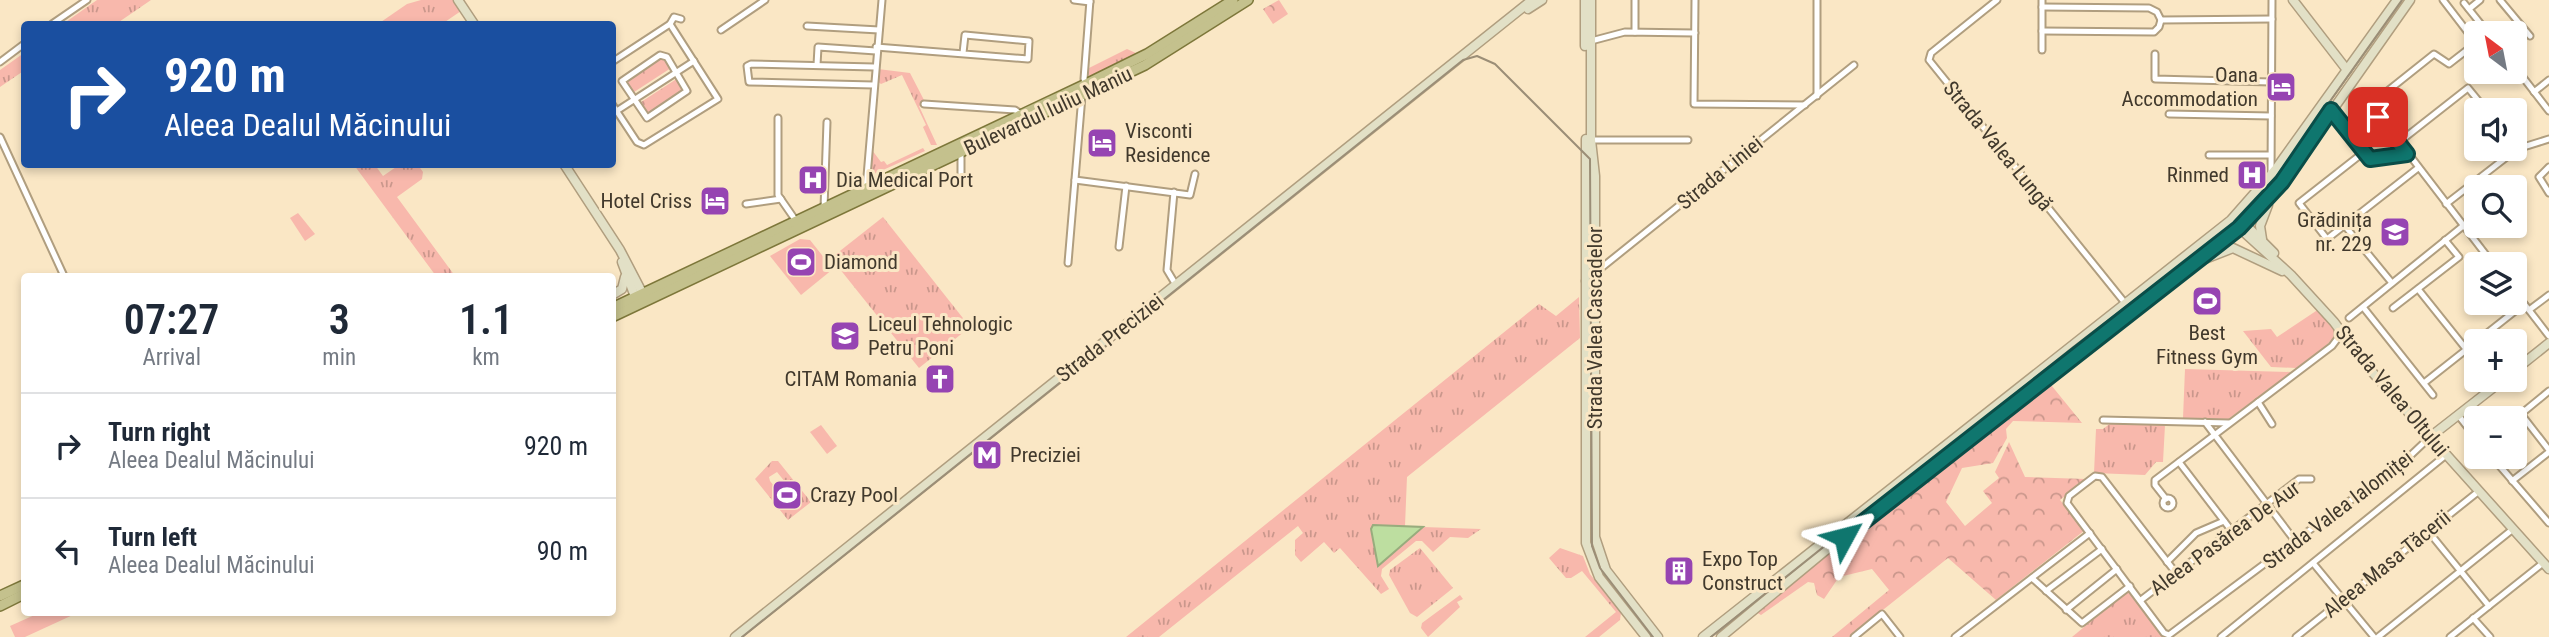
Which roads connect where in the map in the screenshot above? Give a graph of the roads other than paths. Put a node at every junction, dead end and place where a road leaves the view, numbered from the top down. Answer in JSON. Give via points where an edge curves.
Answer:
{"nodes":[{"id":1,"x":87,"y":0,"type":"edge"},
{"id":2,"x":458,"y":0,"type":"edge"},
{"id":3,"x":765,"y":0,"type":"edge"},
{"id":4,"x":882,"y":0,"type":"edge"},
{"id":5,"x":1074,"y":0,"type":"edge"},
{"id":6,"x":1233,"y":0,"type":"edge"},
{"id":7,"x":1248,"y":0,"type":"edge"},
{"id":8,"x":1532,"y":0,"type":"edge"},
{"id":9,"x":1542,"y":0,"type":"edge"},
{"id":10,"x":1585,"y":0,"type":"edge"},
{"id":11,"x":1592,"y":0,"type":"edge"},
{"id":12,"x":1635,"y":0,"type":"edge"},
{"id":13,"x":1695,"y":0,"type":"edge"},
{"id":14,"x":1817,"y":0,"type":"edge"},
{"id":15,"x":1997,"y":0,"type":"edge"},
{"id":16,"x":2272,"y":0,"type":"edge"},
{"id":17,"x":2292,"y":0,"type":"edge"},
{"id":18,"x":2397,"y":0,"type":"edge"},
{"id":19,"x":2443,"y":0,"type":"edge"},
{"id":20,"x":2480,"y":0,"type":"edge"},
{"id":21,"x":2500,"y":0,"type":"edge"},
{"id":22,"x":1090,"y":1,"type":"edge"},
{"id":23,"x":2409,"y":1,"type":"edge"},
{"id":24,"x":2464,"y":3,"type":"dead end"},
{"id":25,"x":2042,"y":4,"type":"edge"},
{"id":26,"x":2469,"y":9,"type":"junction"},
{"id":27,"x":681,"y":19,"type":"dead end"},
{"id":28,"x":1510,"y":19,"type":"junction"},
{"id":29,"x":2272,"y":19,"type":"junction"},
{"id":30,"x":2161,"y":20,"type":"junction"},
{"id":31,"x":56,"y":21,"type":"edge"},
{"id":32,"x":472,"y":21,"type":"edge"},
{"id":33,"x":2478,"y":21,"type":"edge"},
{"id":34,"x":670,"y":24,"type":"junction"},
{"id":35,"x":807,"y":26,"type":"dead end"},
{"id":36,"x":2464,"y":27,"type":"edge"},
{"id":37,"x":721,"y":30,"type":"dead end"},
{"id":38,"x":879,"y":30,"type":"junction"},
{"id":39,"x":2042,"y":31,"type":"junction"},
{"id":40,"x":1635,"y":32,"type":"junction"},
{"id":41,"x":1695,"y":33,"type":"junction"},
{"id":42,"x":2530,"y":36,"type":"dead end"},
{"id":43,"x":1591,"y":41,"type":"junction"},
{"id":44,"x":21,"y":46,"type":"edge"},
{"id":45,"x":876,"y":49,"type":"junction"},
{"id":46,"x":2042,"y":50,"type":"dead end"},
{"id":47,"x":2464,"y":52,"type":"edge"},
{"id":48,"x":963,"y":53,"type":"junction"},
{"id":49,"x":2155,"y":54,"type":"dead end"},
{"id":50,"x":616,"y":59,"type":"edge"},
{"id":51,"x":694,"y":61,"type":"junction"},
{"id":52,"x":0,"y":62,"type":"edge"},
{"id":53,"x":817,"y":65,"type":"junction"},
{"id":54,"x":1854,"y":65,"type":"dead end"},
{"id":55,"x":874,"y":66,"type":"junction"},
{"id":56,"x":2346,"y":69,"type":"junction"},
{"id":57,"x":677,"y":73,"type":"junction"},
{"id":58,"x":2356,"y":75,"type":"junction"},
{"id":59,"x":2549,"y":80,"type":"edge"},
{"id":60,"x":2271,"y":82,"type":"junction"},
{"id":61,"x":2527,"y":83,"type":"edge"},
{"id":62,"x":873,"y":85,"type":"junction"},
{"id":63,"x":1086,"y":91,"type":"junction"},
{"id":64,"x":2534,"y":92,"type":"junction"},
{"id":65,"x":1817,"y":96,"type":"junction"},
{"id":66,"x":2476,"y":98,"type":"edge"},
{"id":67,"x":634,"y":101,"type":"junction"},
{"id":68,"x":924,"y":104,"type":"dead end"},
{"id":69,"x":1805,"y":105,"type":"junction"},
{"id":70,"x":2331,"y":110,"type":"junction"},
{"id":71,"x":2549,"y":111,"type":"edge"},
{"id":72,"x":616,"y":112,"type":"edge"},
{"id":73,"x":616,"y":114,"type":"edge"},
{"id":74,"x":2168,"y":114,"type":"dead end"},
{"id":75,"x":2271,"y":116,"type":"junction"},
{"id":76,"x":778,"y":118,"type":"dead end"},
{"id":77,"x":1024,"y":119,"type":"junction"},
{"id":78,"x":827,"y":122,"type":"dead end"},
{"id":79,"x":0,"y":137,"type":"edge"},
{"id":80,"x":2549,"y":139,"type":"edge"},
{"id":81,"x":1591,"y":140,"type":"junction"},
{"id":82,"x":1688,"y":140,"type":"dead end"},
{"id":83,"x":2398,"y":143,"type":"junction"},
{"id":84,"x":2527,"y":144,"type":"edge"},
{"id":85,"x":961,"y":152,"type":"junction"},
{"id":86,"x":2364,"y":152,"type":"junction"},
{"id":87,"x":2407,"y":154,"type":"junction"},
{"id":88,"x":2209,"y":155,"type":"dead end"},
{"id":89,"x":2270,"y":155,"type":"junction"},
{"id":90,"x":2499,"y":161,"type":"edge"},
{"id":91,"x":2549,"y":167,"type":"edge"},
{"id":92,"x":567,"y":168,"type":"edge"},
{"id":93,"x":2418,"y":168,"type":"junction"},
{"id":94,"x":1195,"y":174,"type":"dead end"},
{"id":95,"x":2271,"y":176,"type":"junction"},
{"id":96,"x":1075,"y":180,"type":"junction"},
{"id":97,"x":888,"y":182,"type":"junction"},
{"id":98,"x":961,"y":182,"type":"dead end"},
{"id":99,"x":1125,"y":186,"type":"junction"},
{"id":100,"x":866,"y":188,"type":"junction"},
{"id":101,"x":1174,"y":192,"type":"junction"},
{"id":102,"x":2274,"y":192,"type":"junction"},
{"id":103,"x":2549,"y":193,"type":"edge"},
{"id":104,"x":781,"y":199,"type":"junction"},
{"id":105,"x":746,"y":204,"type":"dead end"},
{"id":106,"x":2446,"y":204,"type":"junction"},
{"id":107,"x":824,"y":208,"type":"junction"},
{"id":108,"x":2234,"y":218,"type":"junction"},
{"id":109,"x":796,"y":221,"type":"junction"},
{"id":110,"x":2242,"y":225,"type":"junction"},
{"id":111,"x":2345,"y":226,"type":"junction"},
{"id":112,"x":2463,"y":226,"type":"junction"},
{"id":113,"x":2445,"y":240,"type":"junction"},
{"id":114,"x":762,"y":242,"type":"junction"},
{"id":115,"x":2263,"y":242,"type":"junction"},
{"id":116,"x":2202,"y":243,"type":"junction"},
{"id":117,"x":1119,"y":247,"type":"dead end"},
{"id":118,"x":620,"y":250,"type":"junction"},
{"id":119,"x":2209,"y":251,"type":"junction"},
{"id":120,"x":2484,"y":252,"type":"edge"},
{"id":121,"x":1068,"y":264,"type":"dead end"},
{"id":122,"x":1595,"y":272,"type":"junction"},
{"id":123,"x":64,"y":273,"type":"edge"},
{"id":124,"x":2181,"y":273,"type":"junction"},
{"id":125,"x":625,"y":274,"type":"junction"},
{"id":126,"x":2291,"y":275,"type":"junction"},
{"id":127,"x":1585,"y":281,"type":"junction"},
{"id":128,"x":2392,"y":284,"type":"junction"},
{"id":129,"x":1176,"y":285,"type":"junction"},
{"id":130,"x":2418,"y":289,"type":"junction"},
{"id":131,"x":616,"y":293,"type":"edge"},
{"id":132,"x":2549,"y":295,"type":"edge"},
{"id":133,"x":640,"y":299,"type":"junction"},
{"id":134,"x":2124,"y":303,"type":"junction"},
{"id":135,"x":616,"y":307,"type":"edge"},
{"id":136,"x":2363,"y":307,"type":"junction"},
{"id":137,"x":2393,"y":308,"type":"dead end"},
{"id":138,"x":2527,"y":308,"type":"edge"},
{"id":139,"x":2529,"y":310,"type":"junction"},
{"id":140,"x":616,"y":314,"type":"edge"},
{"id":141,"x":2510,"y":315,"type":"edge"},
{"id":142,"x":2349,"y":318,"type":"dead end"},
{"id":143,"x":2338,"y":327,"type":"junction"},
{"id":144,"x":2492,"y":329,"type":"edge"},
{"id":145,"x":2549,"y":336,"type":"edge"},
{"id":146,"x":2549,"y":343,"type":"edge"},
{"id":147,"x":2332,"y":346,"type":"junction"},
{"id":148,"x":2464,"y":346,"type":"edge"},
{"id":149,"x":2353,"y":348,"type":"junction"},
{"id":150,"x":2464,"y":351,"type":"edge"},
{"id":151,"x":2527,"y":360,"type":"edge"},
{"id":152,"x":2424,"y":383,"type":"junction"},
{"id":153,"x":2549,"y":391,"type":"edge"},
{"id":154,"x":2488,"y":392,"type":"edge"},
{"id":155,"x":2433,"y":395,"type":"dead end"},
{"id":156,"x":2258,"y":402,"type":"junction"},
{"id":157,"x":1585,"y":411,"type":"junction"},
{"id":158,"x":1595,"y":411,"type":"junction"},
{"id":159,"x":2458,"y":415,"type":"junction"},
{"id":160,"x":2103,"y":420,"type":"dead end"},
{"id":161,"x":2205,"y":422,"type":"junction"},
{"id":162,"x":2229,"y":423,"type":"junction"},
{"id":163,"x":2464,"y":423,"type":"edge"},
{"id":164,"x":2272,"y":424,"type":"dead end"},
{"id":165,"x":2214,"y":435,"type":"junction"},
{"id":166,"x":2430,"y":437,"type":"junction"},
{"id":167,"x":1960,"y":439,"type":"junction"},
{"id":168,"x":2549,"y":451,"type":"edge"},
{"id":169,"x":2446,"y":455,"type":"junction"},
{"id":170,"x":2179,"y":462,"type":"junction"},
{"id":171,"x":1585,"y":466,"type":"junction"},
{"id":172,"x":1595,"y":466,"type":"junction"},
{"id":173,"x":2502,"y":469,"type":"edge"},
{"id":174,"x":2311,"y":479,"type":"dead end"},
{"id":175,"x":2512,"y":481,"type":"junction"},
{"id":176,"x":2479,"y":491,"type":"junction"},
{"id":177,"x":2166,"y":499,"type":"dead end"},
{"id":178,"x":2266,"y":503,"type":"junction"},
{"id":179,"x":2224,"y":521,"type":"junction"},
{"id":180,"x":2549,"y":523,"type":"edge"},
{"id":181,"x":2513,"y":529,"type":"junction"},
{"id":182,"x":2231,"y":530,"type":"junction"},
{"id":183,"x":2428,"y":531,"type":"junction"},
{"id":184,"x":2090,"y":533,"type":"junction"},
{"id":185,"x":2295,"y":541,"type":"junction"},
{"id":186,"x":2102,"y":549,"type":"junction"},
{"id":187,"x":2167,"y":562,"type":"junction"},
{"id":188,"x":2313,"y":563,"type":"junction"},
{"id":189,"x":2546,"y":566,"type":"edge"},
{"id":190,"x":2117,"y":569,"type":"junction"},
{"id":191,"x":2460,"y":571,"type":"junction"},
{"id":192,"x":2176,"y":573,"type":"junction"},
{"id":193,"x":1609,"y":574,"type":"junction"},
{"id":194,"x":2032,"y":578,"type":"junction"},
{"id":195,"x":1601,"y":579,"type":"junction"},
{"id":196,"x":21,"y":586,"type":"edge"},
{"id":197,"x":2130,"y":586,"type":"junction"},
{"id":198,"x":2046,"y":591,"type":"junction"},
{"id":199,"x":0,"y":596,"type":"edge"},
{"id":200,"x":21,"y":596,"type":"edge"},
{"id":201,"x":2140,"y":600,"type":"junction"},
{"id":202,"x":2343,"y":600,"type":"junction"},
{"id":203,"x":0,"y":606,"type":"edge"},
{"id":204,"x":2489,"y":606,"type":"junction"},
{"id":205,"x":2066,"y":610,"type":"junction"},
{"id":206,"x":2473,"y":618,"type":"junction"},
{"id":207,"x":735,"y":637,"type":"edge"},
{"id":208,"x":1646,"y":637,"type":"edge"},
{"id":209,"x":1658,"y":637,"type":"edge"},
{"id":210,"x":1703,"y":637,"type":"edge"},
{"id":211,"x":1721,"y":637,"type":"edge"},
{"id":212,"x":1854,"y":637,"type":"edge"},
{"id":213,"x":1900,"y":637,"type":"edge"},
{"id":214,"x":1955,"y":637,"type":"edge"},
{"id":215,"x":2221,"y":637,"type":"edge"},
{"id":216,"x":2295,"y":637,"type":"edge"},
{"id":217,"x":2376,"y":637,"type":"edge"},
{"id":218,"x":2449,"y":637,"type":"edge"},
{"id":219,"x":2490,"y":637,"type":"edge"}],
"edges":[{"from":1,"to":31,"type":"street"},
{"from":2,"to":32,"type":"main road"},
{"from":3,"to":37,"type":"street"},
{"from":4,"to":38,"type":"street"},
{"from":5,"to":22,"type":"street"},
{"from":6,"to":63,"type":"main road","name":"Bulevardul Iuliu Maniu"},
{"from":7,"to":63,"type":"main road","name":"Bulevardul Iuliu Maniu","via":[[1152,61]]},
{"from":8,"to":28,"type":"main road","name":"Strada Preciziei"},
{"from":9,"to":28,"type":"main road","name":"Strada Preciziei"},
{"from":10,"to":127,"type":"main road","name":"Strada Valea Cascadelor"},
{"from":11,"to":43,"type":"main road","name":"Strada Valea Cascadelor"},
{"from":12,"to":40,"type":"street"},
{"from":13,"to":41,"type":"street"},
{"from":14,"to":65,"type":"street"},
{"from":15,"to":134,"type":"street","name":"Strada Valea Lungă","via":[[1931,53],[1929,60]]},
{"from":16,"to":29,"type":"street"},
{"from":17,"to":56,"type":"main road"},
{"from":18,"to":56,"type":"main road"},
{"from":19,"to":36,"type":"street"},
{"from":20,"to":26,"type":"street"},
{"from":21,"to":42,"type":"street"},
{"from":22,"to":63,"type":"street"},
{"from":23,"to":58,"type":"main road"},
{"from":24,"to":26,"type":"street"},
{"from":25,"to":30,"type":"street","via":[[2149,8]]},
{"from":25,"to":39,"type":"street"},
{"from":26,"to":33,"type":"street"},
{"from":27,"to":34,"type":"street","via":[[674,18]]},
{"from":28,"to":129,"type":"main road","name":"Strada Preciziei"},
{"from":29,"to":30,"type":"street"},
{"from":29,"to":60,"type":"street"},
{"from":30,"to":39,"type":"street","via":[[2154,32]]},
{"from":34,"to":50,"type":"street"},
{"from":34,"to":51,"type":"street"},
{"from":35,"to":38,"type":"street"},
{"from":38,"to":45,"type":"street"},
{"from":39,"to":46,"type":"street"},
{"from":40,"to":41,"type":"street"},
{"from":40,"to":43,"type":"street"},
{"from":41,"to":69,"type":"street","via":[[1694,104]]},
{"from":43,"to":81,"type":"main road","name":"Strada Valea Cascadelor"},
{"from":44,"to":52,"type":"street"},
{"from":45,"to":48,"type":"street"},
{"from":45,"to":53,"type":"street","via":[[818,47]]},
{"from":45,"to":55,"type":"street"},
{"from":47,"to":83,"type":"street","via":[[2449,64],[2436,54],[2431,56],[2375,101],[2372,106],[2378,117]]},
{"from":48,"to":48,"type":"street","via":[[1027,59],[1029,41],[965,35]]},
{"from":49,"to":60,"type":"street","via":[[2155,79]]},
{"from":51,"to":57,"type":"street"},
{"from":51,"to":73,"type":"street","via":[[718,99],[644,145]]},
{"from":53,"to":55,"type":"street"},
{"from":53,"to":62,"type":"street","via":[[749,64],[747,81]]},
{"from":54,"to":65,"type":"street","name":"Strada Liniei"},
{"from":55,"to":62,"type":"street"},
{"from":56,"to":58,"type":"main road"},
{"from":56,"to":95,"type":"main road"},
{"from":57,"to":67,"type":"street"},
{"from":57,"to":67,"type":"street","via":[[687,89],[684,95],[649,118]]},
{"from":57,"to":67,"type":"street","via":[[662,54],[624,78],[622,83]]},
{"from":58,"to":70,"type":"main road"},
{"from":59,"to":64,"type":"street"},
{"from":60,"to":75,"type":"street"},
{"from":61,"to":64,"type":"street"},
{"from":62,"to":100,"type":"street"},
{"from":63,"to":77,"type":"main road","name":"Bulevardul Iuliu Maniu"},
{"from":63,"to":96,"type":"street"},
{"from":64,"to":71,"type":"street"},
{"from":65,"to":69,"type":"street","name":"Strada Liniei"},
{"from":66,"to":83,"type":"street","via":[[2468,88]]},
{"from":67,"to":72,"type":"street"},
{"from":68,"to":77,"type":"street","via":[[1015,110]]},
{"from":69,"to":122,"type":"street","name":"Strada Liniei"},
{"from":70,"to":86,"type":"street"},
{"from":70,"to":102,"type":"main road"},
{"from":74,"to":75,"type":"street"},
{"from":75,"to":89,"type":"street"},
{"from":76,"to":104,"type":"street"},
{"from":77,"to":85,"type":"main road","name":"Bulevardul Iuliu Maniu"},
{"from":77,"to":97,"type":"main road","name":"Bulevardul Iuliu Maniu"},
{"from":78,"to":107,"type":"street"},
{"from":79,"to":123,"type":"street"},
{"from":80,"to":84,"type":"street"},
{"from":81,"to":82,"type":"street"},
{"from":81,"to":122,"type":"main road","name":"Strada Valea Cascadelor"},
{"from":83,"to":87,"type":"street"},
{"from":85,"to":97,"type":"main road","name":"Bulevardul Iuliu Maniu"},
{"from":85,"to":98,"type":"street"},
{"from":86,"to":87,"type":"street","via":[[2372,159]]},
{"from":86,"to":111,"type":"street","via":[[2299,203],[2327,239]]},
{"from":87,"to":93,"type":"street"},
{"from":88,"to":89,"type":"street"},
{"from":89,"to":95,"type":"street"},
{"from":90,"to":106,"type":"street"},
{"from":91,"to":103,"type":"street","via":[[2539,177]]},
{"from":92,"to":118,"type":"main road"},
{"from":93,"to":106,"type":"street"},
{"from":93,"to":111,"type":"street"},
{"from":94,"to":101,"type":"street","via":[[1191,194]]},
{"from":95,"to":108,"type":"main road"},
{"from":96,"to":99,"type":"street"},
{"from":96,"to":121,"type":"street"},
{"from":97,"to":100,"type":"main road","name":"Bulevardul Iuliu Maniu"},
{"from":97,"to":114,"type":"main road","name":"Bulevardul Iuliu Maniu"},
{"from":99,"to":101,"type":"street"},
{"from":99,"to":117,"type":"street"},
{"from":100,"to":107,"type":"main road","name":"Bulevardul Iuliu Maniu"},
{"from":101,"to":129,"type":"street","via":[[1167,270]]},
{"from":102,"to":110,"type":"main road"},
{"from":102,"to":115,"type":"main road","via":[[2261,221]]},
{"from":104,"to":105,"type":"street"},
{"from":104,"to":109,"type":"street"},
{"from":106,"to":112,"type":"street"},
{"from":107,"to":109,"type":"main road","name":"Bulevardul Iuliu Maniu"},
{"from":108,"to":110,"type":"main road","name":"Strada Valea Oltului"},
{"from":108,"to":116,"type":"main road"},
{"from":109,"to":114,"type":"main road","name":"Bulevardul Iuliu Maniu"},
{"from":110,"to":115,"type":"main road","name":"Strada Valea Oltului"},
{"from":110,"to":119,"type":"main road"},
{"from":110,"to":126,"type":"main road","name":"Strada Valea Oltului"},
{"from":111,"to":128,"type":"street"},
{"from":112,"to":113,"type":"street"},
{"from":112,"to":120,"type":"street"},
{"from":113,"to":128,"type":"street"},
{"from":113,"to":130,"type":"street","via":[[2459,257]]},
{"from":114,"to":133,"type":"main road","name":"Bulevardul Iuliu Maniu"},
{"from":115,"to":126,"type":"main road","name":"Strada Valea Oltului"},
{"from":116,"to":119,"type":"main road"},
{"from":116,"to":134,"type":"main road"},
{"from":118,"to":125,"type":"main road"},
{"from":118,"to":133,"type":"main road"},
{"from":119,"to":124,"type":"main road"},
{"from":122,"to":127,"type":"street","name":"Strada Liniei"},
{"from":122,"to":158,"type":"main road","name":"Strada Valea Cascadelor"},
{"from":124,"to":126,"type":"main road","via":[[2229,248]]},
{"from":124,"to":167,"type":"main road"},
{"from":125,"to":131,"type":"main road","via":[[622,289]]},
{"from":125,"to":133,"type":"main road"},
{"from":126,"to":143,"type":"main road","name":"Strada Valea Oltului"},
{"from":127,"to":157,"type":"main road","name":"Strada Valea Cascadelor"},
{"from":128,"to":136,"type":"street"},
{"from":129,"to":207,"type":"main road","name":"Strada Preciziei"},
{"from":130,"to":137,"type":"street"},
{"from":130,"to":148,"type":"street"},
{"from":132,"to":139,"type":"street"},
{"from":133,"to":135,"type":"main road","name":"Bulevardul Iuliu Maniu"},
{"from":133,"to":140,"type":"main road","name":"Bulevardul Iuliu Maniu"},
{"from":134,"to":167,"type":"main road"},
{"from":136,"to":142,"type":"street"},
{"from":136,"to":152,"type":"street"},
{"from":138,"to":139,"type":"street"},
{"from":139,"to":145,"type":"street"},
{"from":141,"to":144,"type":"street"},
{"from":143,"to":147,"type":"street"},
{"from":143,"to":149,"type":"main road","name":"Strada Valea Oltului"},
{"from":146,"to":151,"type":"main road"},
{"from":147,"to":149,"type":"street"},
{"from":147,"to":156,"type":"street"},
{"from":149,"to":166,"type":"main road","name":"Strada Valea Oltului"},
{"from":150,"to":152,"type":"street"},
{"from":152,"to":155,"type":"street"},
{"from":153,"to":168,"type":"street","via":[[2521,414]]},
{"from":154,"to":159,"type":"main road","name":"Strada Valea Ialomiței"},
{"from":156,"to":162,"type":"street"},
{"from":156,"to":164,"type":"street"},
{"from":157,"to":158,"type":"main road"},
{"from":157,"to":171,"type":"main road","name":"Strada Valea Cascadelor"},
{"from":158,"to":172,"type":"main road","name":"Strada Valea Cascadelor"},
{"from":159,"to":163,"type":"street"},
{"from":159,"to":166,"type":"main road","name":"Strada Valea Ialomiței"},
{"from":160,"to":161,"type":"street"},
{"from":161,"to":162,"type":"street"},
{"from":161,"to":165,"type":"street"},
{"from":162,"to":165,"type":"street"},
{"from":165,"to":170,"type":"street"},
{"from":165,"to":178,"type":"street"},
{"from":166,"to":169,"type":"main road","name":"Strada Valea Oltului"},
{"from":166,"to":185,"type":"street","name":"Strada Valea Ialomiței","via":[[2392,474]]},
{"from":167,"to":210,"type":"main road"},
{"from":167,"to":211,"type":"main road"},
{"from":168,"to":175,"type":"street"},
{"from":169,"to":176,"type":"main road","name":"Strada Valea Oltului"},
{"from":169,"to":188,"type":"street"},
{"from":170,"to":177,"type":"street","via":[[2154,482]]},
{"from":170,"to":179,"type":"street"},
{"from":171,"to":172,"type":"main road"},
{"from":171,"to":195,"type":"main road","name":"Strada Valea Cascadelor","via":[[1586,543]]},
{"from":172,"to":193,"type":"main road","name":"Strada Valea Cascadelor","via":[[1595,537]]},
{"from":173,"to":175,"type":"street"},
{"from":174,"to":178,"type":"street","name":"Aleea Pasărea De Aur","via":[[2299,479]]},
{"from":175,"to":180,"type":"street"},
{"from":176,"to":181,"type":"main road","name":"Strada Valea Oltului"},
{"from":176,"to":183,"type":"street","name":"Aleea Masa Tăcerii"},
{"from":178,"to":182,"type":"street","name":"Aleea Pasărea De Aur"},
{"from":178,"to":185,"type":"street"},
{"from":179,"to":182,"type":"street"},
{"from":179,"to":187,"type":"street","name":"Aleea Pasărea De Aur","via":[[2196,533]]},
{"from":181,"to":189,"type":"main road","name":"Strada Valea Oltului"},
{"from":181,"to":191,"type":"street"},
{"from":182,"to":192,"type":"street","name":"Aleea Pasărea De Aur"},
{"from":183,"to":191,"type":"street"},
{"from":183,"to":202,"type":"street","name":"Aleea Masa Tăcerii"},
{"from":184,"to":186,"type":"street"},
{"from":184,"to":187,"type":"street","via":[[2067,500],[2095,476],[2102,477]]},
{"from":184,"to":194,"type":"street"},
{"from":185,"to":201,"type":"street","name":"Strada Valea Ialomiței","via":[[2169,635]]},
{"from":186,"to":190,"type":"street"},
{"from":186,"to":198,"type":"street"},
{"from":187,"to":192,"type":"street"},
{"from":188,"to":202,"type":"street"},
{"from":188,"to":215,"type":"street"},
{"from":189,"to":204,"type":"street"},
{"from":190,"to":197,"type":"street"},
{"from":190,"to":205,"type":"street"},
{"from":191,"to":204,"type":"street"},
{"from":191,"to":217,"type":"street"},
{"from":192,"to":201,"type":"street","name":"Aleea Pasărea De Aur"},
{"from":193,"to":195,"type":"main road"},
{"from":193,"to":209,"type":"main road","name":"Strada Valea Cascadelor"},
{"from":194,"to":198,"type":"street"},
{"from":194,"to":214,"type":"street"},
{"from":195,"to":208,"type":"main road","name":"Strada Valea Cascadelor"},
{"from":196,"to":199,"type":"main road"},
{"from":197,"to":201,"type":"street"},
{"from":197,"to":205,"type":"street","via":[[2082,623]]},
{"from":198,"to":205,"type":"street"},
{"from":200,"to":203,"type":"main road"},
{"from":202,"to":216,"type":"street","name":"Aleea Masa Tăcerii"},
{"from":202,"to":217,"type":"street"},
{"from":204,"to":206,"type":"street"},
{"from":206,"to":218,"type":"street"},
{"from":206,"to":219,"type":"street"},
{"from":212,"to":213,"type":"street","via":[[1882,614]]}]}
